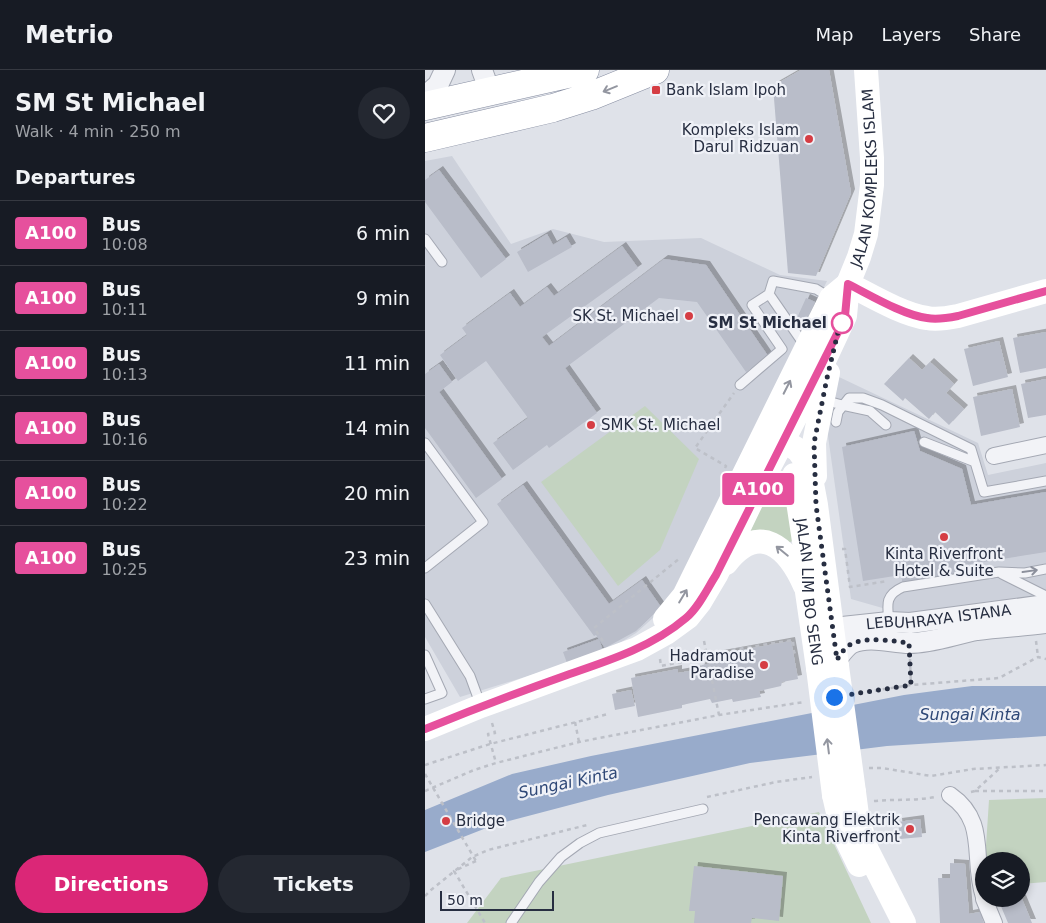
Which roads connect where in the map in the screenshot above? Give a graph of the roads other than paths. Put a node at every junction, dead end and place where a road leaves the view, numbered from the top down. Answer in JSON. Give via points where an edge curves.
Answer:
{"nodes":[{"id":1,"x":445,"y":70,"type":"edge"},
{"id":2,"x":516,"y":70,"type":"edge"},
{"id":3,"x":585,"y":70,"type":"edge"},
{"id":4,"x":655,"y":70,"type":"edge"},
{"id":5,"x":866,"y":70,"type":"edge"},
{"id":6,"x":546,"y":74,"type":"edge"},
{"id":7,"x":486,"y":81,"type":"edge"},
{"id":8,"x":425,"y":96,"type":"edge"},
{"id":9,"x":425,"y":106,"type":"edge"},
{"id":10,"x":425,"y":124,"type":"edge"},
{"id":11,"x":425,"y":138,"type":"edge"},
{"id":12,"x":425,"y":239,"type":"edge"},
{"id":13,"x":442,"y":262,"type":"dead end"},
{"id":14,"x":840,"y":291,"type":"junction"},
{"id":15,"x":1046,"y":291,"type":"edge"},
{"id":16,"x":769,"y":294,"type":"junction"},
{"id":17,"x":838,"y":332,"type":"junction"},
{"id":18,"x":807,"y":349,"type":"junction"},
{"id":19,"x":740,"y":385,"type":"road end"},
{"id":20,"x":832,"y":402,"type":"junction"},
{"id":21,"x":836,"y":422,"type":"dead end"},
{"id":22,"x":886,"y":425,"type":"dead end"},
{"id":23,"x":771,"y":442,"type":"junction"},
{"id":24,"x":923,"y":442,"type":"dead end"},
{"id":25,"x":425,"y":443,"type":"edge"},
{"id":26,"x":1046,"y":444,"type":"edge"},
{"id":27,"x":994,"y":456,"type":"dead end"},
{"id":28,"x":975,"y":462,"type":"junction"},
{"id":29,"x":1046,"y":481,"type":"edge"},
{"id":30,"x":816,"y":505,"type":"junction"},
{"id":31,"x":425,"y":568,"type":"edge"},
{"id":32,"x":1046,"y":569,"type":"edge"},
{"id":33,"x":999,"y":572,"type":"junction"},
{"id":34,"x":716,"y":575,"type":"junction"},
{"id":35,"x":807,"y":592,"type":"junction"},
{"id":36,"x":1046,"y":596,"type":"edge"},
{"id":37,"x":425,"y":604,"type":"edge"},
{"id":38,"x":1046,"y":605,"type":"edge"},
{"id":39,"x":889,"y":622,"type":"junction"},
{"id":40,"x":833,"y":628,"type":"junction"},
{"id":41,"x":976,"y":630,"type":"junction"},
{"id":42,"x":1041,"y":631,"type":"edge"},
{"id":43,"x":624,"y":654,"type":"junction"},
{"id":44,"x":425,"y":655,"type":"edge"},
{"id":45,"x":822,"y":662,"type":"junction"},
{"id":46,"x":425,"y":699,"type":"edge"},
{"id":47,"x":483,"y":706,"type":"junction"},
{"id":48,"x":425,"y":729,"type":"edge"},
{"id":49,"x":950,"y":795,"type":"road end"},
{"id":50,"x":845,"y":802,"type":"junction"},
{"id":51,"x":703,"y":809,"type":"dead end"},
{"id":52,"x":977,"y":852,"type":"edge"},
{"id":53,"x":988,"y":907,"type":"edge"},
{"id":54,"x":511,"y":923,"type":"edge"},
{"id":55,"x":890,"y":923,"type":"edge"},
{"id":56,"x":904,"y":923,"type":"edge"},
{"id":57,"x":994,"y":923,"type":"edge"}],
"edges":[{"from":1,"to":8,"type":"street","via":[[438,85]]},
{"from":2,"to":6,"type":"highway","via":[[527,74]]},
{"from":3,"to":6,"type":"highway"},
{"from":4,"to":11,"type":"highway","one_way":true,"via":[[561,106]]},
{"from":5,"to":14,"type":"main road","name":"JALAN KOMPLEKS ISLAM","via":[[872,185],[866,234],[859,257]]},
{"from":6,"to":7,"type":"highway"},
{"from":7,"to":9,"type":"highway"},
{"from":7,"to":10,"type":"highway","via":[[488,99],[483,105],[452,118]]},
{"from":12,"to":13,"type":"lane"},
{"from":14,"to":15,"type":"main road","via":[[911,314],[943,319]]},
{"from":14,"to":16,"type":"lane","via":[[816,290],[773,281]]},
{"from":14,"to":17,"type":"main road","name":"JALAN KOMPLEKS ISLAM","via":[[845,316]]},
{"from":14,"to":18,"type":"main road","name":"JALAN KOMPLEKS ISLAM"},
{"from":16,"to":18,"type":"lane"},
{"from":16,"to":19,"type":"lane","via":[[753,305],[782,349]]},
{"from":17,"to":20,"type":"main road"},
{"from":17,"to":23,"type":"main road","name":"JALAN KOMPLEKS ISLAM"},
{"from":23,"to":18,"type":"main road","name":"JALAN KOMPLEKS ISLAM","one_way":true},
{"from":20,"to":21,"type":"lane","via":[[838,412]]},
{"from":20,"to":22,"type":"lane","via":[[870,411]]},
{"from":20,"to":28,"type":"lane","via":[[863,398],[881,405],[971,449]]},
{"from":20,"to":30,"type":"main road","via":[[814,443]]},
{"from":23,"to":30,"type":"main road","via":[[793,446],[803,457]]},
{"from":23,"to":34,"type":"main road","name":"JALAN KOMPLEKS ISLAM","via":[[756,492]]},
{"from":23,"to":35,"type":"main road","name":"JALAN LIM BO SENG","via":[[795,478],[807,562]]},
{"from":43,"to":23,"type":"main road","name":"JALAN KOMPLEKS ISLAM","one_way":true,"via":[[658,626],[684,596]]},
{"from":24,"to":28,"type":"lane"},
{"from":25,"to":31,"type":"lane","via":[[483,522]]},
{"from":26,"to":27,"type":"street"},
{"from":28,"to":29,"type":"lane","via":[[983,492]]},
{"from":30,"to":40,"type":"main road","name":"JALAN LIM BO SENG"},
{"from":33,"to":32,"type":"lane","one_way":true,"via":[[1025,573]]},
{"from":33,"to":36,"type":"lane"},
{"from":33,"to":39,"type":"lane","via":[[903,587],[890,596],[887,604]]},
{"from":35,"to":34,"type":"main road","one_way":true,"via":[[799,571],[783,550],[763,542],[740,548]]},
{"from":34,"to":43,"type":"main road","name":"JALAN KOMPLEKS ISLAM","via":[[688,617],[666,633]]},
{"from":35,"to":45,"type":"main road","name":"JALAN LIM BO SENG"},
{"from":37,"to":47,"type":"lane","via":[[470,676]]},
{"from":38,"to":39,"type":"street","name":"LEBUHRAYA ISTANA","via":[[924,621]]},
{"from":39,"to":40,"type":"street","name":"LEBUHRAYA ISTANA"},
{"from":39,"to":41,"type":"street","via":[[899,629],[923,632]]},
{"from":40,"to":45,"type":"main road","name":"JALAN LIM BO SENG"},
{"from":41,"to":42,"type":"street","name":"LEBUHRAYA ISTANA"},
{"from":41,"to":45,"type":"street","name":"LEBUHRAYA ISTANA","via":[[909,643],[860,641]]},
{"from":43,"to":47,"type":"main road","name":"JALAN KOMPLEKS ISLAM"},
{"from":44,"to":46,"type":"lane","via":[[442,693]]},
{"from":45,"to":50,"type":"main road","name":"JALAN LIM BO SENG","bridge":true},
{"from":47,"to":48,"type":"main road","name":"JALAN KOMPLEKS ISLAM"},
{"from":49,"to":52,"type":"street","via":[[963,806],[973,822]]},
{"from":50,"to":55,"type":"main road","name":"JALAN LIM BO SENG","via":[[847,841]]},
{"from":50,"to":56,"type":"main road","name":"JALAN LIM BO SENG"},
{"from":51,"to":54,"type":"lane","via":[[599,833],[580,843],[561,857],[539,882]]},
{"from":53,"to":57,"type":"street"}]}
